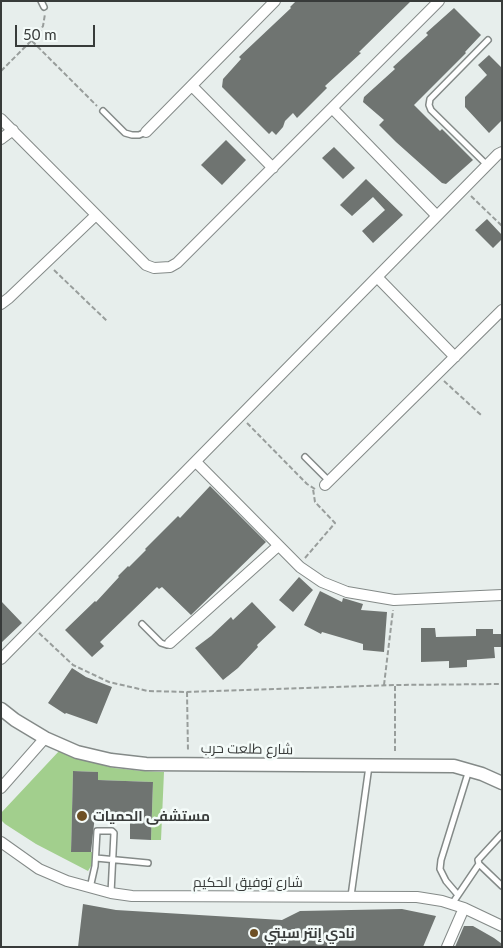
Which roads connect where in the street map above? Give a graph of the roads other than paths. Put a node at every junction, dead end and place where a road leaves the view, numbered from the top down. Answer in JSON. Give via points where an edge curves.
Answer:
{"nodes":[{"id":1,"x":275,"y":1,"type":"edge"},
{"id":2,"x":439,"y":1,"type":"edge"},
{"id":3,"x":488,"y":40,"type":"dead end"},
{"id":4,"x":192,"y":86,"type":"junction"},
{"id":5,"x":332,"y":108,"type":"junction"},
{"id":6,"x":103,"y":111,"type":"road end"},
{"id":7,"x":1,"y":119,"type":"edge"},
{"id":8,"x":13,"y":130,"type":"junction"},
{"id":9,"x":146,"y":132,"type":"joint"},
{"id":10,"x":1,"y":139,"type":"edge"},
{"id":11,"x":502,"y":152,"type":"edge"},
{"id":12,"x":487,"y":166,"type":"junction"},
{"id":13,"x":273,"y":168,"type":"junction"},
{"id":14,"x":96,"y":215,"type":"junction"},
{"id":15,"x":437,"y":216,"type":"junction"},
{"id":16,"x":377,"y":278,"type":"junction"},
{"id":17,"x":1,"y":304,"type":"edge"},
{"id":18,"x":502,"y":310,"type":"edge"},
{"id":19,"x":456,"y":357,"type":"junction"},
{"id":20,"x":305,"y":457,"type":"dead end"},
{"id":21,"x":196,"y":462,"type":"junction"},
{"id":22,"x":327,"y":483,"type":"joint"},
{"id":23,"x":278,"y":546,"type":"junction"},
{"id":24,"x":502,"y":595,"type":"edge"},
{"id":25,"x":142,"y":624,"type":"dead end"},
{"id":26,"x":170,"y":643,"type":"joint"},
{"id":27,"x":1,"y":659,"type":"edge"},
{"id":28,"x":1,"y":709,"type":"edge"},
{"id":29,"x":45,"y":738,"type":"junction"},
{"id":30,"x":369,"y":766,"type":"junction"},
{"id":31,"x":469,"y":770,"type":"junction"},
{"id":32,"x":502,"y":783,"type":"edge"},
{"id":33,"x":1,"y":788,"type":"edge"},
{"id":34,"x":502,"y":834,"type":"edge"},
{"id":35,"x":1,"y":842,"type":"edge"},
{"id":36,"x":96,"y":858,"type":"junction"},
{"id":37,"x":113,"y":860,"type":"junction"},
{"id":38,"x":148,"y":863,"type":"dead end"},
{"id":39,"x":479,"y":864,"type":"junction"},
{"id":40,"x":502,"y":886,"type":"edge"},
{"id":41,"x":89,"y":888,"type":"junction"},
{"id":42,"x":111,"y":893,"type":"junction"},
{"id":43,"x":458,"y":895,"type":"junction"},
{"id":44,"x":351,"y":896,"type":"junction"},
{"id":45,"x":452,"y":904,"type":"junction"},
{"id":46,"x":464,"y":908,"type":"junction"},
{"id":47,"x":500,"y":922,"type":"edge"},
{"id":48,"x":447,"y":947,"type":"edge"}],
"edges":[{"from":1,"to":4,"type":"street"},
{"from":2,"to":5,"type":"street"},
{"from":3,"to":12,"type":"lane","via":[[430,99],[429,105]]},
{"from":4,"to":9,"type":"street"},
{"from":4,"to":13,"type":"street"},
{"from":5,"to":13,"type":"street"},
{"from":5,"to":15,"type":"street"},
{"from":6,"to":9,"type":"lane","via":[[125,133],[139,135]]},
{"from":7,"to":8,"type":"street"},
{"from":8,"to":10,"type":"street"},
{"from":8,"to":14,"type":"street"},
{"from":11,"to":12,"type":"street"},
{"from":12,"to":15,"type":"street"},
{"from":13,"to":14,"type":"street","via":[[170,267],[146,265]]},
{"from":14,"to":17,"type":"street"},
{"from":15,"to":16,"type":"street"},
{"from":16,"to":19,"type":"street"},
{"from":16,"to":21,"type":"street"},
{"from":18,"to":19,"type":"street"},
{"from":19,"to":22,"type":"street"},
{"from":20,"to":22,"type":"lane"},
{"from":21,"to":23,"type":"street"},
{"from":21,"to":27,"type":"street"},
{"from":23,"to":24,"type":"street","via":[[322,582],[347,592],[394,600]]},
{"from":23,"to":26,"type":"street"},
{"from":25,"to":26,"type":"lane","via":[[161,642]]},
{"from":28,"to":29,"type":"street","name":"شارع طلعت حرب"},
{"from":29,"to":30,"type":"street","name":"شارع طلعت حرب","via":[[77,752],[137,763]]},
{"from":29,"to":33,"type":"street"},
{"from":30,"to":31,"type":"street","name":"شارع طلعت حرب","via":[[454,766]]},
{"from":30,"to":44,"type":"lane"},
{"from":31,"to":32,"type":"street","name":"شارع طلعت حرب"},
{"from":31,"to":43,"type":"lane","via":[[440,869]]},
{"from":34,"to":39,"type":"lane","via":[[479,858]]},
{"from":35,"to":41,"type":"street","name":"شارع توفيق الحكيم","via":[[39,869]]},
{"from":36,"to":37,"type":"lane"},
{"from":36,"to":37,"type":"lane","via":[[97,831],[112,831]]},
{"from":36,"to":41,"type":"lane"},
{"from":37,"to":38,"type":"lane"},
{"from":37,"to":42,"type":"lane"},
{"from":39,"to":40,"type":"lane"},
{"from":39,"to":43,"type":"lane"},
{"from":41,"to":42,"type":"street","name":"شارع توفيق الحكيم"},
{"from":42,"to":44,"type":"street","name":"شارع توفيق الحكيم","via":[[132,896]]},
{"from":43,"to":45,"type":"lane"},
{"from":44,"to":45,"type":"street","name":"شارع توفيق الحكيم","via":[[418,897]]},
{"from":45,"to":46,"type":"street","name":"شارع توفيق الحكيم"},
{"from":46,"to":47,"type":"street","name":"شارع توفيق الحكيم"},
{"from":46,"to":48,"type":"street"}]}
